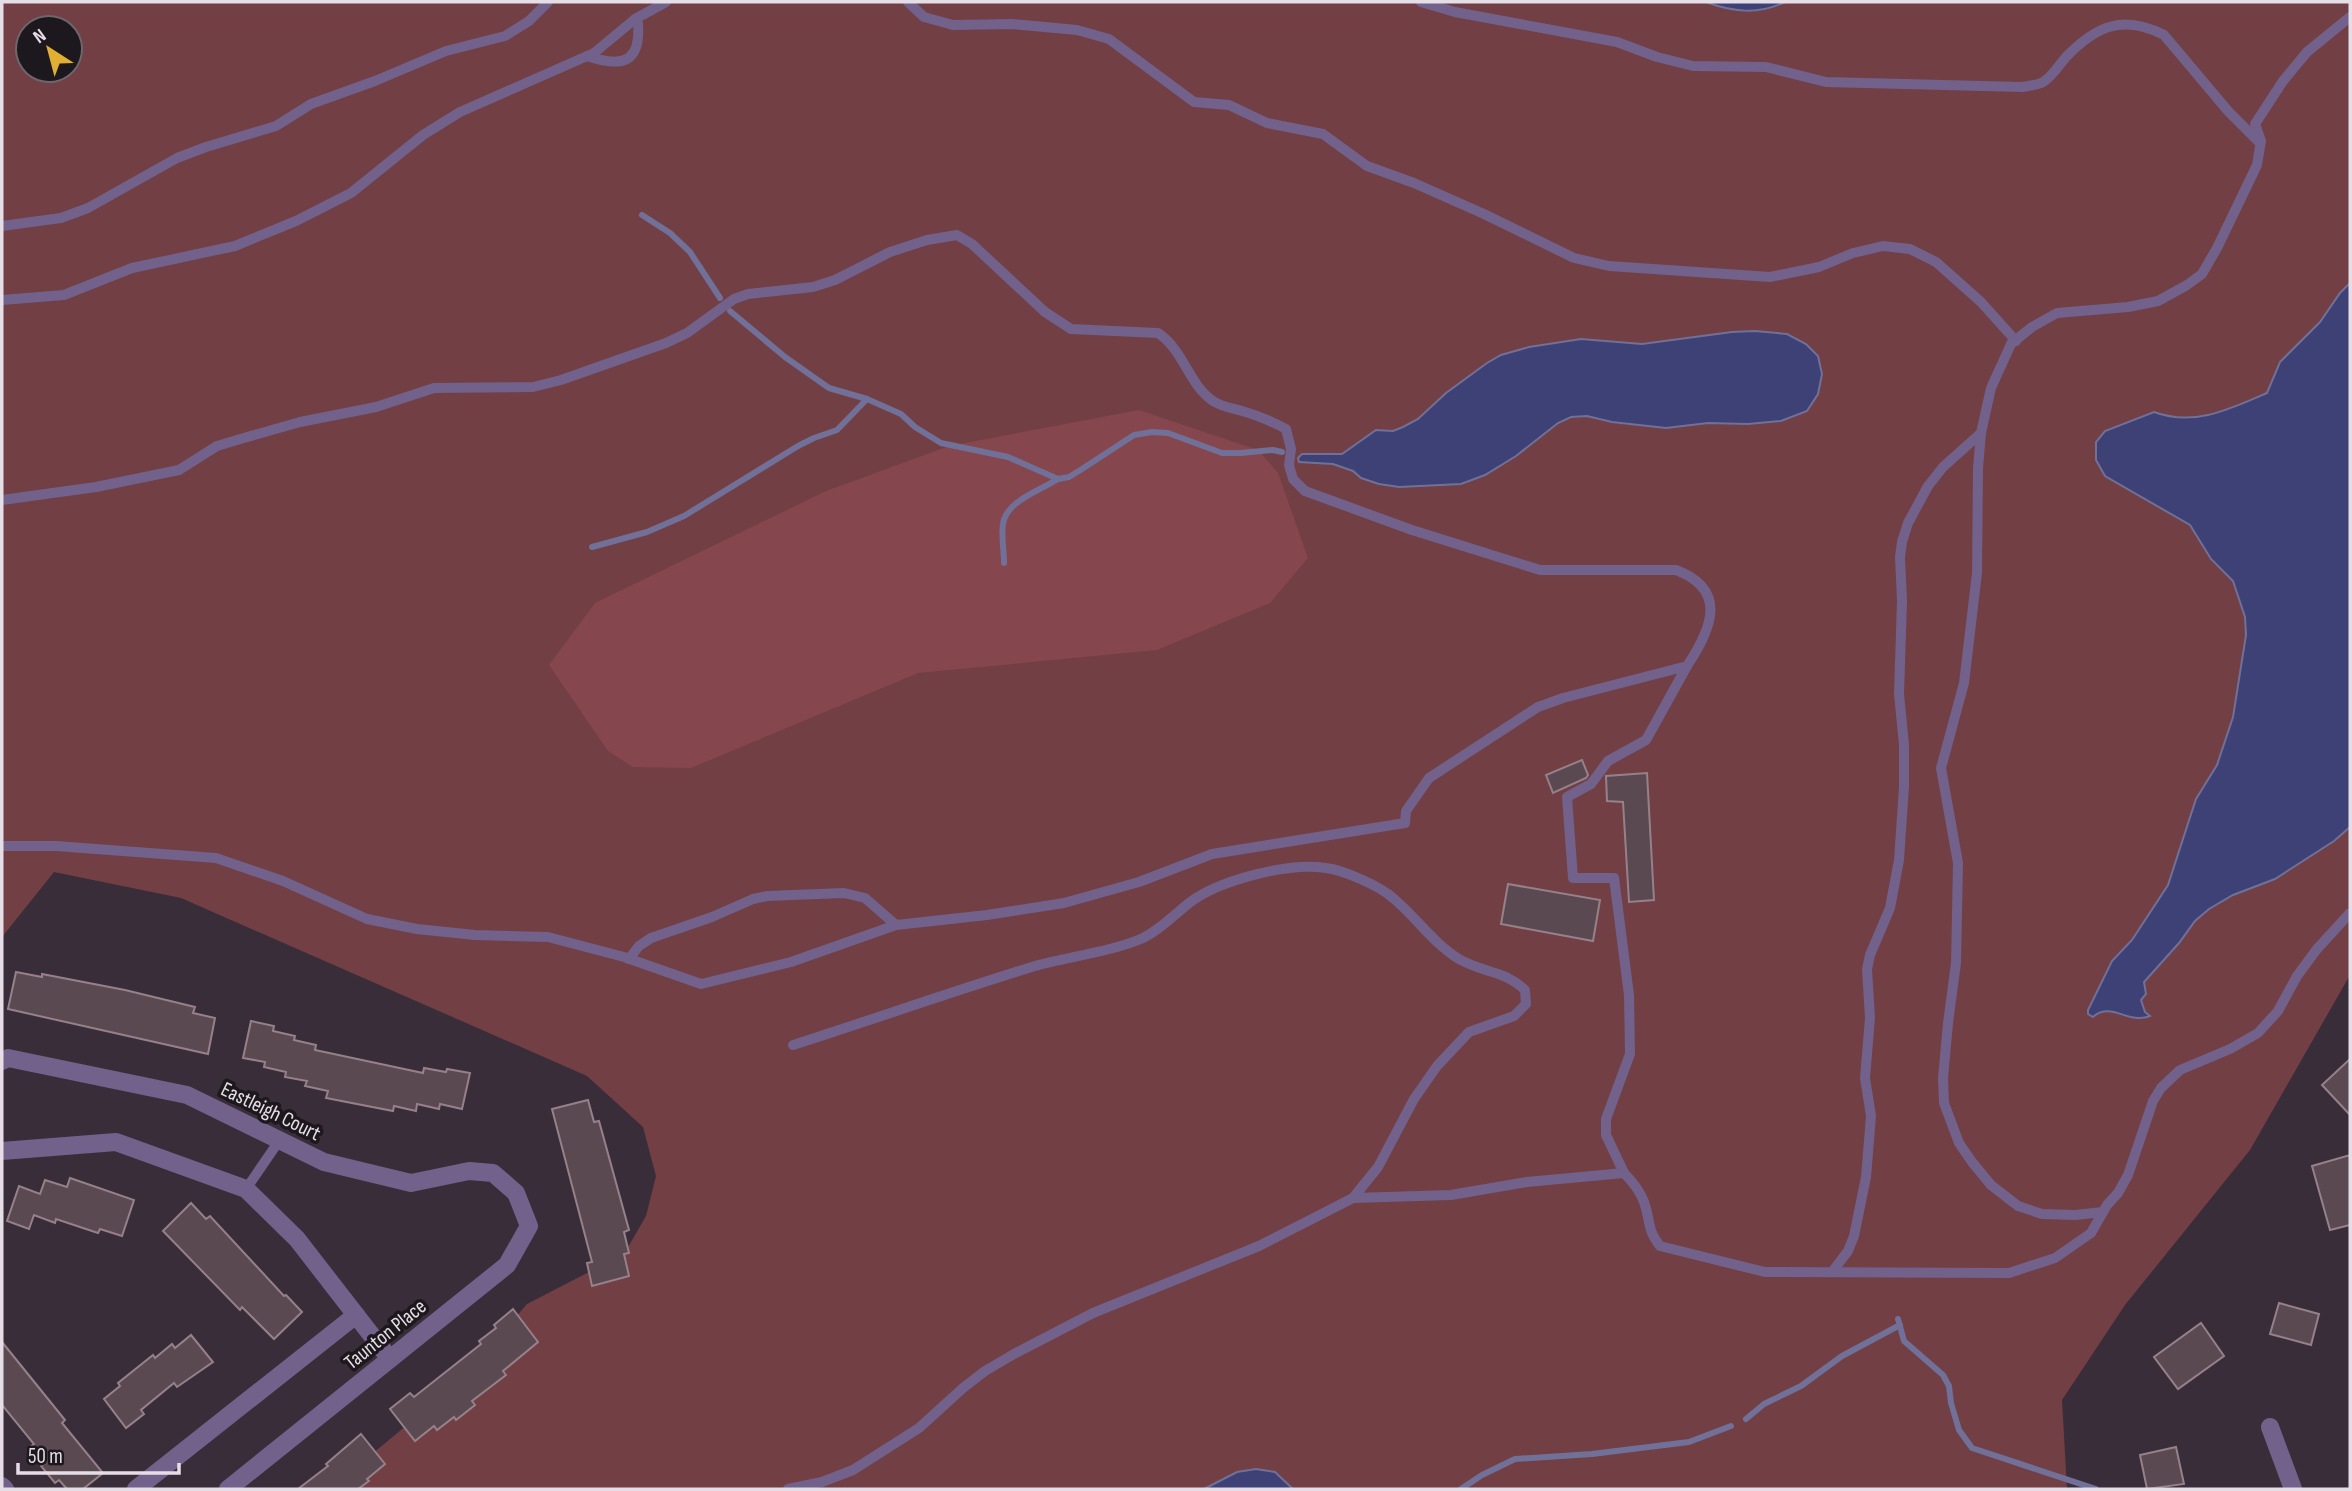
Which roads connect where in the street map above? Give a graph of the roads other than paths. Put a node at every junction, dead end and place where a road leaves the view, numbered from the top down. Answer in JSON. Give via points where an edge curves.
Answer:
{"nodes":[{"id":1,"x":548,"y":2,"type":"edge"},
{"id":2,"x":666,"y":2,"type":"edge"},
{"id":3,"x":908,"y":2,"type":"edge"},
{"id":4,"x":1421,"y":2,"type":"edge"},
{"id":5,"x":2350,"y":17,"type":"edge"},
{"id":6,"x":635,"y":19,"type":"junction"},
{"id":7,"x":587,"y":55,"type":"junction"},
{"id":8,"x":2260,"y":143,"type":"junction"},
{"id":9,"x":2,"y":226,"type":"edge"},
{"id":10,"x":2,"y":300,"type":"edge"},
{"id":11,"x":2016,"y":341,"type":"junction"},
{"id":12,"x":1981,"y":433,"type":"junction"},
{"id":13,"x":2,"y":500,"type":"edge"},
{"id":14,"x":1687,"y":666,"type":"junction"},
{"id":15,"x":2,"y":846,"type":"edge"},
{"id":16,"x":2350,"y":913,"type":"edge"},
{"id":17,"x":896,"y":925,"type":"junction"},
{"id":18,"x":629,"y":959,"type":"junction"},
{"id":19,"x":793,"y":1045,"type":"dead end"},
{"id":20,"x":2,"y":1061,"type":"edge"},
{"id":21,"x":279,"y":1140,"type":"junction"},
{"id":22,"x":2,"y":1151,"type":"edge"},
{"id":23,"x":1624,"y":1173,"type":"junction"},
{"id":24,"x":246,"y":1189,"type":"junction"},
{"id":25,"x":516,"y":1193,"type":"joint"},
{"id":26,"x":1353,"y":1198,"type":"junction"},
{"id":27,"x":2103,"y":1212,"type":"junction"},
{"id":28,"x":1832,"y":1272,"type":"junction"},
{"id":29,"x":356,"y":1315,"type":"junction"},
{"id":30,"x":390,"y":1359,"type":"junction"},
{"id":31,"x":2270,"y":1427,"type":"dead end"},
{"id":32,"x":136,"y":1489,"type":"edge"},
{"id":33,"x":228,"y":1489,"type":"edge"},
{"id":34,"x":788,"y":1489,"type":"edge"},
{"id":35,"x":2293,"y":1489,"type":"edge"}],
"edges":[{"from":1,"to":9,"type":"lane","via":[[505,36],[446,51],[311,104],[275,126],[177,158],[88,208],[61,218]]},
{"from":2,"to":6,"type":"lane"},
{"from":3,"to":11,"type":"lane","via":[[924,17],[953,25],[1012,24],[1077,30],[1109,39],[1194,102],[1229,105],[1267,123],[1323,135],[1367,166],[1484,214],[1574,258],[1609,267],[1770,277],[1883,246],[1910,248],[1936,262]]},
{"from":4,"to":8,"type":"lane","via":[[1617,42],[1693,66],[1766,66],[1826,82],[1860,84],[2022,87],[2043,83],[2084,38],[2106,27],[2134,25],[2164,35]]},
{"from":5,"to":8,"type":"lane","via":[[2307,52],[2283,81],[2255,124]]},
{"from":6,"to":7,"type":"lane"},
{"from":6,"to":7,"type":"lane","via":[[638,44],[632,55],[609,62]]},
{"from":7,"to":10,"type":"lane","via":[[460,112],[423,135],[351,193],[296,221],[235,246],[132,268],[64,295]]},
{"from":8,"to":11,"type":"lane","via":[[2257,165],[2202,274],[2158,301],[2057,313]]},
{"from":11,"to":12,"type":"lane","via":[[1991,388]]},
{"from":12,"to":27,"type":"lane","via":[[1978,573],[1966,669],[1941,768],[1958,863],[1956,963],[1944,1103],[1959,1143],[1972,1162],[2018,1206],[2042,1214]]},
{"from":12,"to":28,"type":"lane","via":[[1928,486],[1908,523],[1901,550],[1899,694],[1904,787],[1899,860],[1889,908],[1867,969],[1870,1018],[1865,1077],[1871,1116],[1866,1178],[1854,1236]]},
{"from":13,"to":14,"type":"lane","via":[[179,470],[217,446],[434,388],[533,387],[561,380],[666,343],[734,299],[813,287],[890,252],[957,235],[1071,329],[1158,333],[1167,339],[1197,386],[1214,402],[1286,429],[1293,479],[1305,491],[1540,570],[1676,570],[1696,579],[1705,591],[1710,615],[1704,640]]},
{"from":14,"to":17,"type":"lane","via":[[1538,707],[1429,778],[1406,811],[1405,823],[1212,854],[1139,882],[1064,903]]},
{"from":14,"to":23,"type":"lane","via":[[1646,740],[1608,761],[1591,784],[1567,797],[1573,878],[1614,878],[1629,995],[1630,1054],[1606,1119],[1606,1135]]},
{"from":15,"to":18,"type":"lane","via":[[216,858],[284,881],[367,919],[475,935],[548,937]]},
{"from":16,"to":27,"type":"lane","via":[[2317,949],[2278,1011],[2258,1033],[2180,1070],[2161,1088],[2128,1175]]},
{"from":17,"to":18,"type":"lane","via":[[791,962],[701,984]]},
{"from":17,"to":18,"type":"lane","via":[[865,898],[844,893],[767,896],[651,938]]},
{"from":19,"to":26,"type":"lane","via":[[989,980],[1142,938],[1214,887],[1272,872],[1327,868],[1391,895],[1461,960],[1512,978],[1525,990],[1525,1004],[1514,1016],[1469,1032],[1437,1066],[1378,1167]]},
{"from":20,"to":21,"type":"street","name":"Eastleigh Court","via":[[8,1058],[187,1096]]},
{"from":21,"to":24,"type":"lane"},
{"from":21,"to":25,"type":"street","name":"Eastleigh Court","via":[[324,1162],[411,1183],[469,1171],[493,1173]]},
{"from":22,"to":24,"type":"street","via":[[116,1142]]},
{"from":23,"to":26,"type":"lane","via":[[1451,1195]]},
{"from":23,"to":28,"type":"lane","via":[[1644,1202],[1650,1234],[1660,1246],[1765,1272]]},
{"from":24,"to":29,"type":"street","via":[[297,1239]]},
{"from":25,"to":30,"type":"street","name":"Taunton Place","via":[[529,1226],[507,1265]]},
{"from":26,"to":34,"type":"lane","via":[[1259,1246],[1093,1313],[985,1371],[919,1428],[864,1463],[822,1482]]},
{"from":27,"to":28,"type":"lane","via":[[2091,1233],[2054,1258],[2009,1273]]},
{"from":29,"to":30,"type":"street"},
{"from":29,"to":32,"type":"street","name":"Taunton Place"},
{"from":30,"to":33,"type":"street","name":"Taunton Place"},
{"from":31,"to":35,"type":"street"}]}
